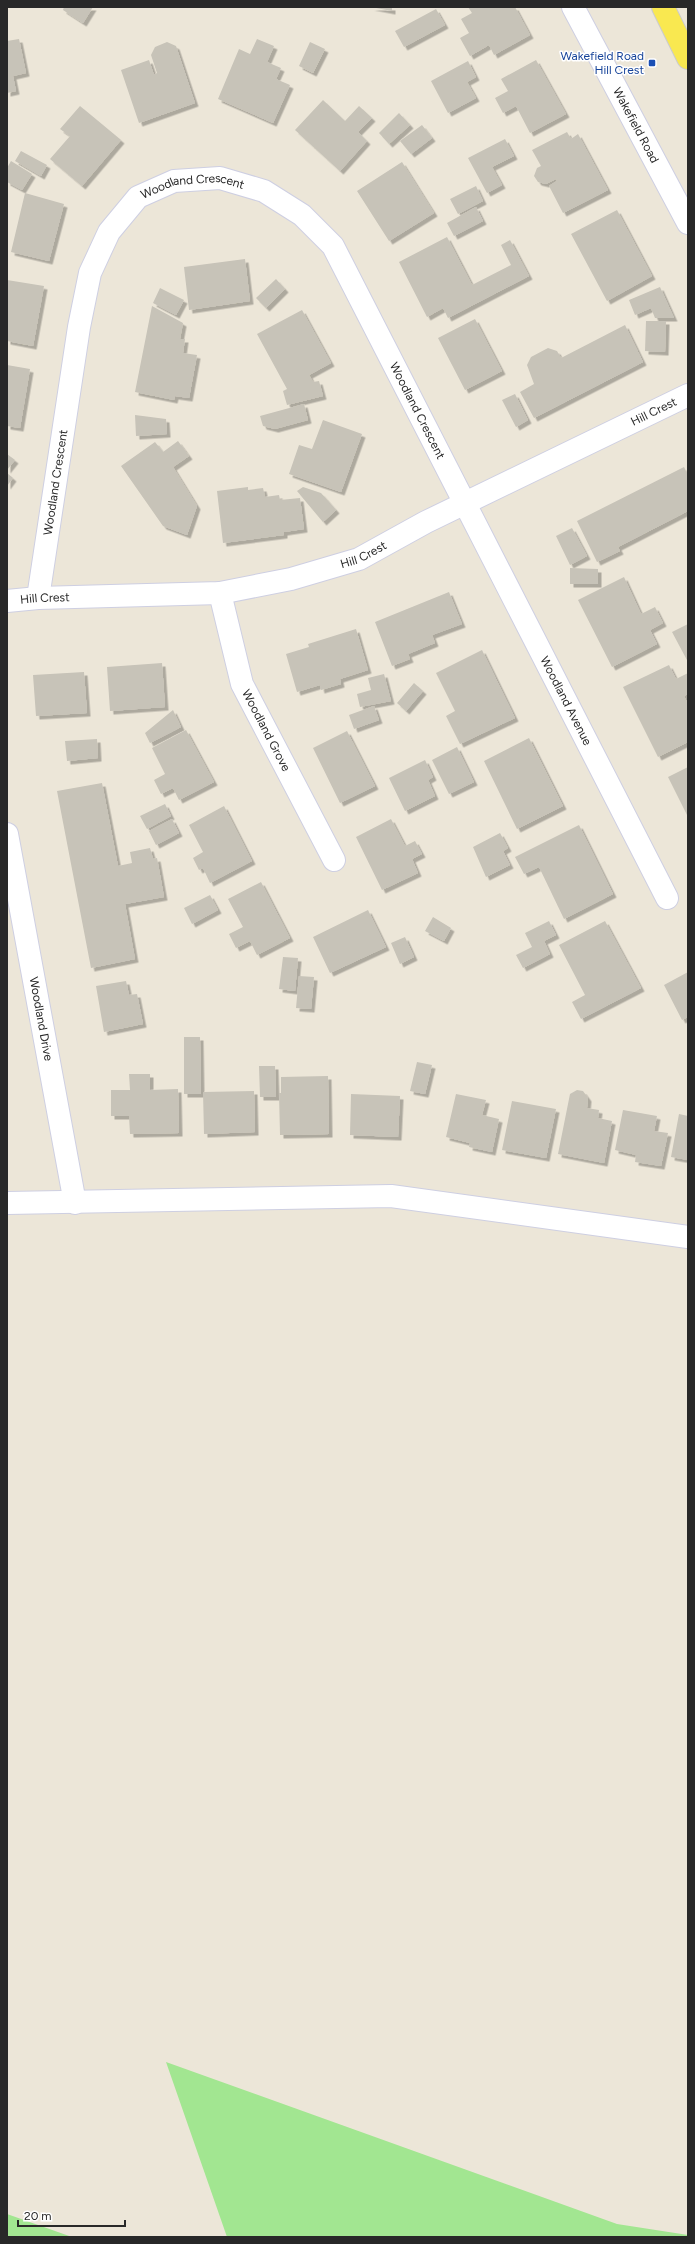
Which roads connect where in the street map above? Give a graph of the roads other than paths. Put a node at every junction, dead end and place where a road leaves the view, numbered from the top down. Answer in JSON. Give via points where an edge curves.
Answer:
{"nodes":[{"id":1,"x":573,"y":7,"type":"edge"},
{"id":2,"x":663,"y":7,"type":"edge"},
{"id":3,"x":688,"y":58,"type":"edge"},
{"id":4,"x":688,"y":223,"type":"edge"},
{"id":5,"x":688,"y":395,"type":"edge"},
{"id":6,"x":464,"y":504,"type":"junction"},
{"id":7,"x":220,"y":593,"type":"junction"},
{"id":8,"x":38,"y":598,"type":"junction"},
{"id":9,"x":7,"y":600,"type":"edge"},
{"id":10,"x":7,"y":834,"type":"edge"},
{"id":11,"x":334,"y":860,"type":"dead end"},
{"id":12,"x":667,"y":898,"type":"dead end"},
{"id":13,"x":75,"y":1203,"type":"junction"},
{"id":14,"x":7,"y":1204,"type":"edge"},
{"id":15,"x":688,"y":1236,"type":"edge"}],
"edges":[{"from":1,"to":4,"type":"street","name":"Wakefield Road"},
{"from":2,"to":3,"type":"main road"},
{"from":5,"to":6,"type":"street","name":"Hill Crest"},
{"from":6,"to":7,"type":"street","name":"Hill Crest","via":[[359,559],[291,578]]},
{"from":6,"to":8,"type":"street","name":"Woodland Crescent","via":[[333,246],[302,215],[264,191],[220,178],[174,181],[138,197],[109,232],[90,273]]},
{"from":6,"to":12,"type":"street","name":"Woodland Avenue"},
{"from":7,"to":8,"type":"street","name":"Hill Crest"},
{"from":7,"to":11,"type":"street","name":"Woodland Grove","via":[[242,684]]},
{"from":8,"to":9,"type":"street","name":"Hill Crest"},
{"from":10,"to":13,"type":"street","name":"Woodland Drive"},
{"from":13,"to":14,"type":"street"},
{"from":13,"to":15,"type":"street","via":[[390,1196]]}]}
